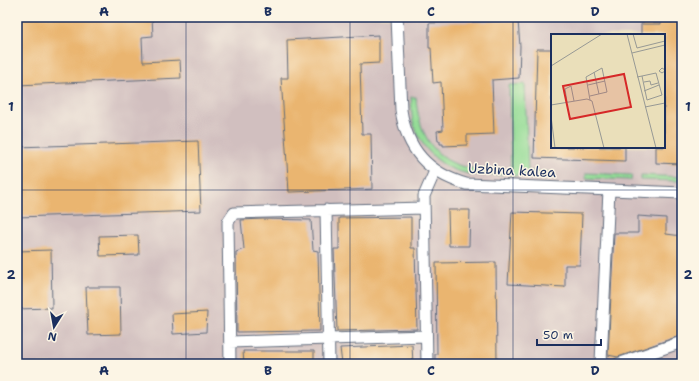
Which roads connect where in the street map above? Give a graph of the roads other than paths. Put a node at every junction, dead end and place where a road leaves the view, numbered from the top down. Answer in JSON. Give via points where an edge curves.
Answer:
{"nodes":[{"id":1,"x":397,"y":17,"type":"edge"},
{"id":2,"x":435,"y":171,"type":"junction"},
{"id":3,"x":609,"y":190,"type":"junction"},
{"id":4,"x":682,"y":193,"type":"edge"},
{"id":5,"x":424,"y":208,"type":"junction"},
{"id":6,"x":326,"y":210,"type":"junction"},
{"id":7,"x":426,"y":336,"type":"junction"},
{"id":8,"x":328,"y":339,"type":"junction"},
{"id":9,"x":230,"y":342,"type":"junction"},
{"id":10,"x":682,"y":342,"type":"edge"},
{"id":11,"x":230,"y":364,"type":"edge"},
{"id":12,"x":329,"y":364,"type":"edge"},
{"id":13,"x":427,"y":364,"type":"edge"},
{"id":14,"x":607,"y":364,"type":"edge"},
{"id":15,"x":618,"y":364,"type":"edge"}],
"edges":[{"from":1,"to":2,"type":"street","name":"Uzbina kalea","via":[[403,122],[416,153]]},
{"from":2,"to":3,"type":"street","name":"Uzbina kalea","via":[[466,184]]},
{"from":2,"to":5,"type":"street","via":[[424,196]]},
{"from":3,"to":4,"type":"street","name":"Uzbina kalea"},
{"from":3,"to":14,"type":"street","via":[[601,362]]},
{"from":5,"to":6,"type":"street"},
{"from":5,"to":7,"type":"street"},
{"from":6,"to":8,"type":"street"},
{"from":6,"to":9,"type":"street","via":[[234,213],[228,222]]},
{"from":7,"to":8,"type":"street"},
{"from":7,"to":13,"type":"street"},
{"from":8,"to":9,"type":"street"},
{"from":8,"to":12,"type":"street"},
{"from":9,"to":11,"type":"street"},
{"from":10,"to":15,"type":"street"}]}
